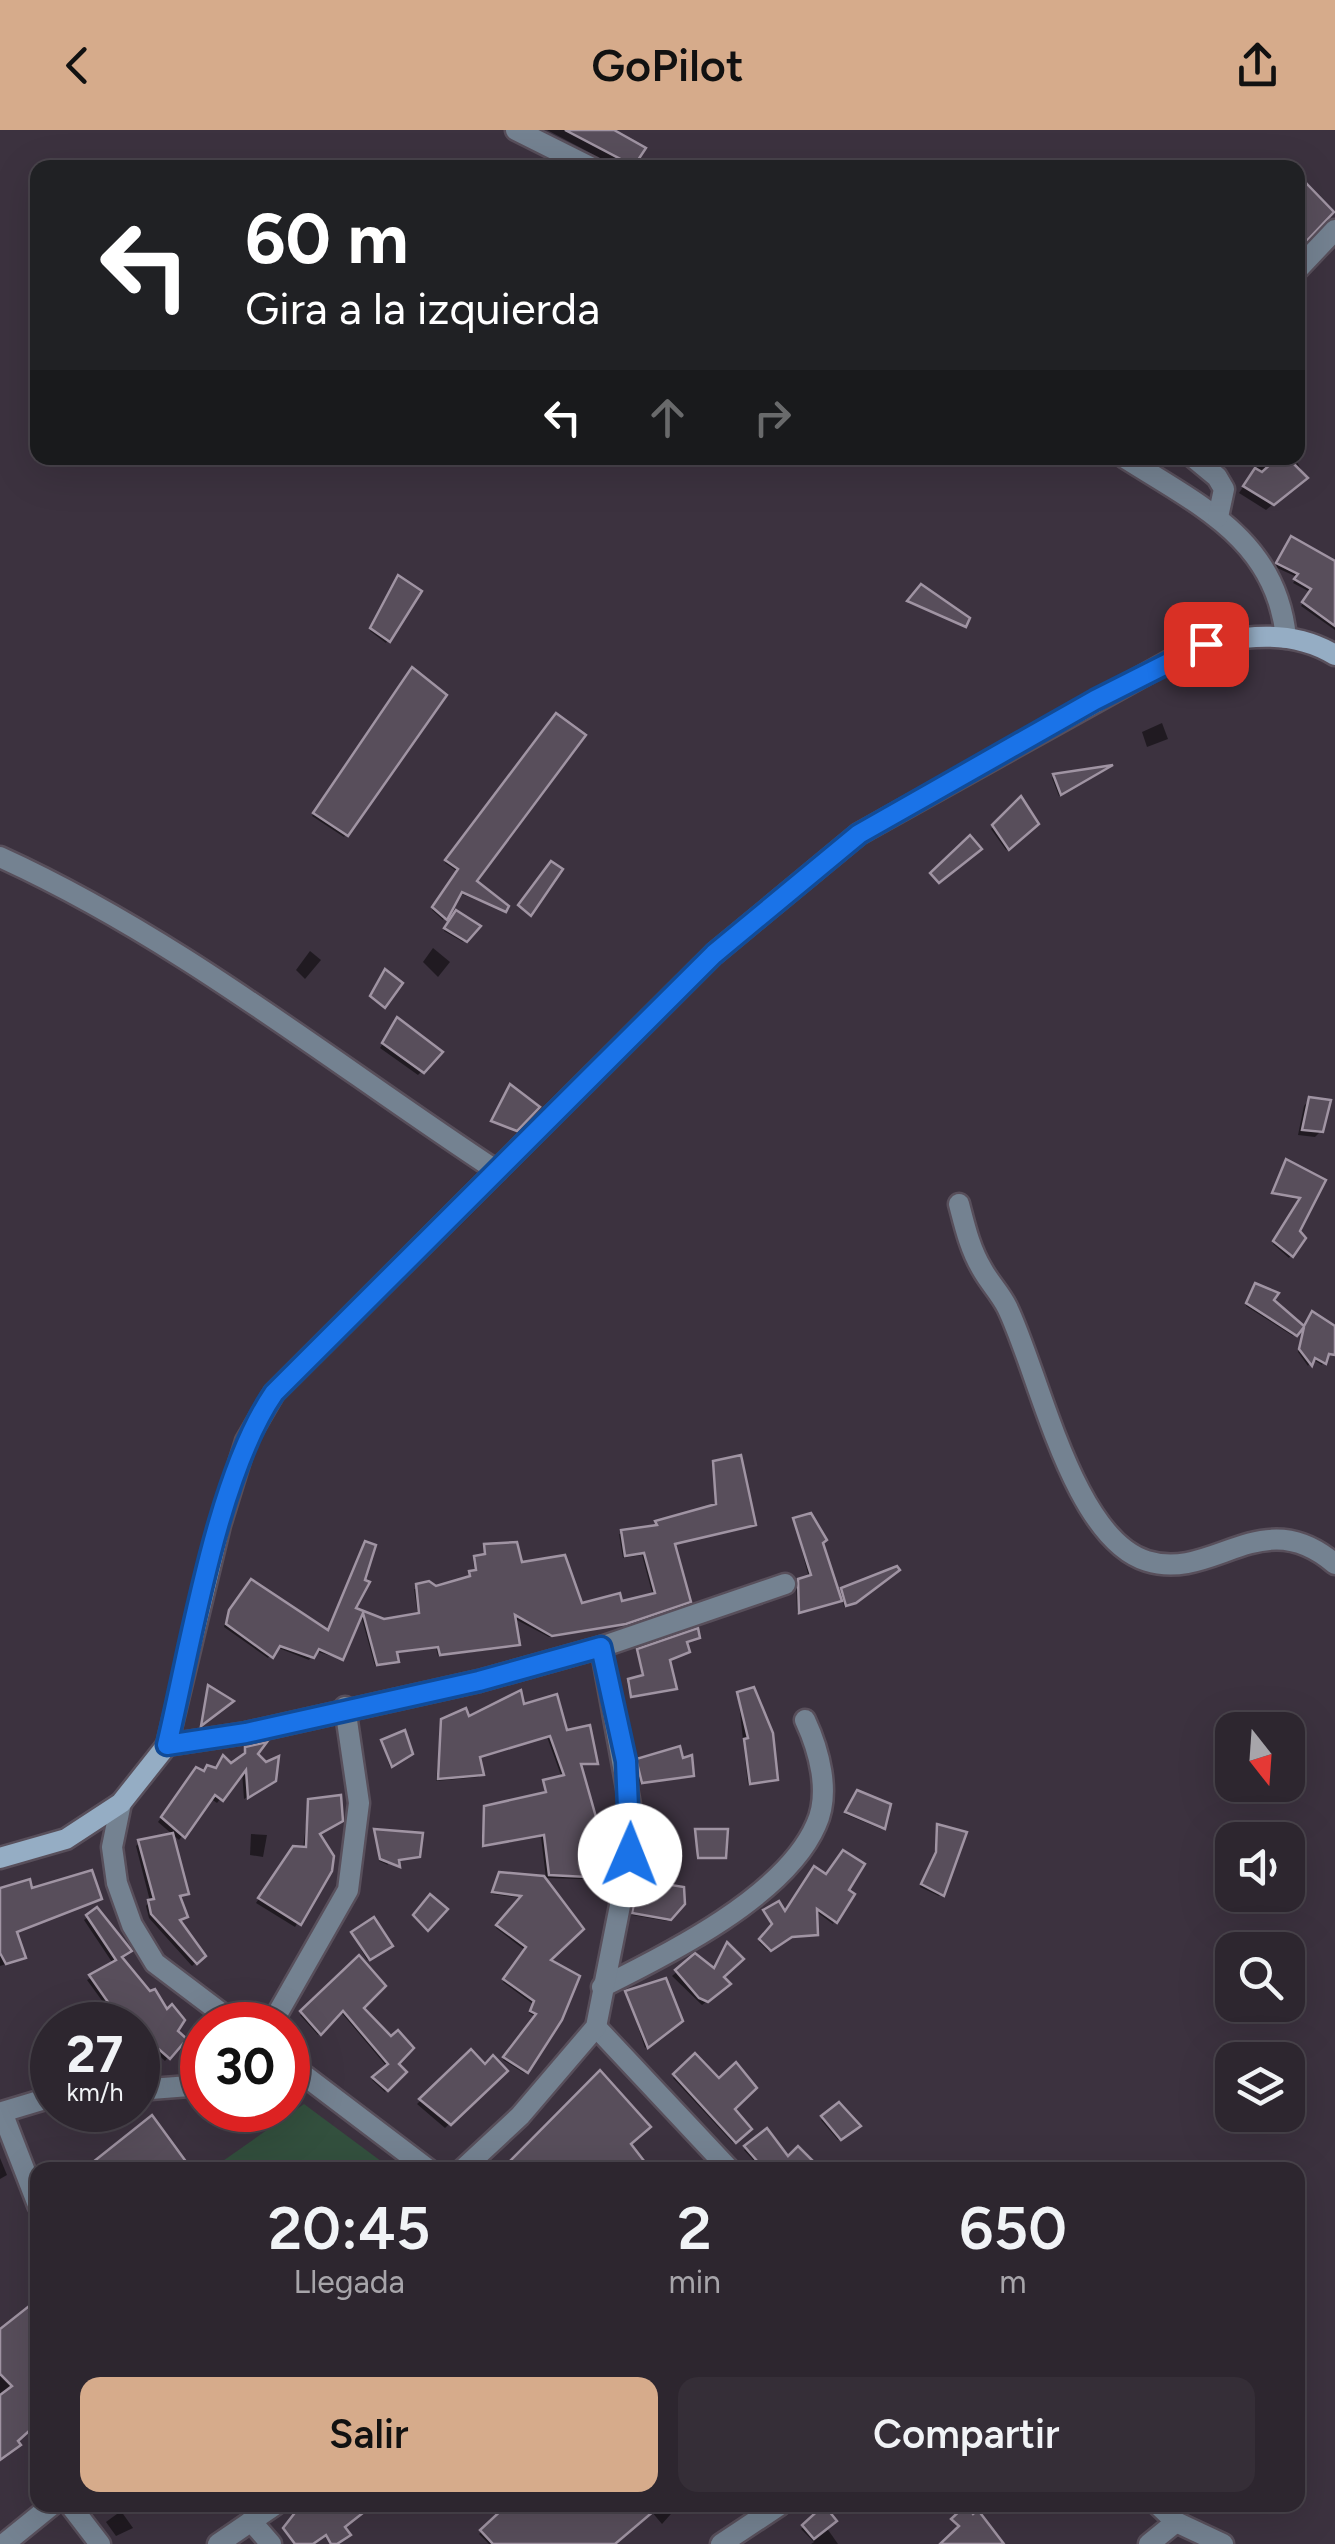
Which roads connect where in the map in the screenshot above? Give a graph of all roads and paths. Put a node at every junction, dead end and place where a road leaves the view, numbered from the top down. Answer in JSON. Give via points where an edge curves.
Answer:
{"nodes":[{"id":1,"x":516,"y":130,"type":"edge"},
{"id":2,"x":576,"y":160,"type":"edge"},
{"id":3,"x":1335,"y":230,"type":"edge"},
{"id":4,"x":1305,"y":262,"type":"edge"},
{"id":5,"x":1136,"y":465,"type":"edge"},
{"id":6,"x":1201,"y":465,"type":"edge"},
{"id":7,"x":1218,"y":517,"type":"junction"},
{"id":8,"x":1286,"y":638,"type":"junction"},
{"id":9,"x":1335,"y":655,"type":"edge"},
{"id":10,"x":0,"y":857,"type":"edge"},
{"id":11,"x":497,"y":1172,"type":"junction"},
{"id":12,"x":960,"y":1204,"type":"dead end"},
{"id":13,"x":1335,"y":1564,"type":"edge"},
{"id":14,"x":784,"y":1584,"type":"dead end"},
{"id":15,"x":601,"y":1647,"type":"junction"},
{"id":16,"x":346,"y":1708,"type":"junction"},
{"id":17,"x":804,"y":1720,"type":"dead end"},
{"id":18,"x":167,"y":1745,"type":"junction"},
{"id":19,"x":120,"y":1802,"type":"junction"},
{"id":20,"x":0,"y":1858,"type":"edge"},
{"id":21,"x":602,"y":1987,"type":"junction"},
{"id":22,"x":207,"y":2002,"type":"edge"},
{"id":23,"x":284,"y":2002,"type":"edge"},
{"id":24,"x":596,"y":2027,"type":"junction"},
{"id":25,"x":310,"y":2080,"type":"edge"},
{"id":26,"x":30,"y":2104,"type":"edge"},
{"id":27,"x":418,"y":2162,"type":"edge"},
{"id":28,"x":471,"y":2162,"type":"edge"},
{"id":29,"x":723,"y":2162,"type":"edge"},
{"id":30,"x":30,"y":2184,"type":"edge"},
{"id":31,"x":43,"y":2512,"type":"edge"},
{"id":32,"x":75,"y":2512,"type":"edge"},
{"id":33,"x":265,"y":2512,"type":"edge"},
{"id":34,"x":770,"y":2512,"type":"edge"},
{"id":35,"x":1165,"y":2512,"type":"edge"},
{"id":36,"x":251,"y":2521,"type":"junction"},
{"id":37,"x":1176,"y":2522,"type":"junction"},
{"id":38,"x":4,"y":2544,"type":"edge"},
{"id":39,"x":100,"y":2544,"type":"edge"},
{"id":40,"x":218,"y":2544,"type":"edge"},
{"id":41,"x":271,"y":2544,"type":"edge"},
{"id":42,"x":722,"y":2544,"type":"edge"},
{"id":43,"x":1148,"y":2544,"type":"edge"},
{"id":44,"x":1223,"y":2544,"type":"edge"}],
"edges":[{"from":1,"to":2,"type":"street"},
{"from":3,"to":4,"type":"street"},
{"from":5,"to":7,"type":"street"},
{"from":6,"to":7,"type":"street","via":[[1224,489]]},
{"from":7,"to":8,"type":"street","via":[[1264,566],[1283,605]]},
{"from":8,"to":9,"type":"main road"},
{"from":8,"to":11,"type":"main road","via":[[1234,638],[1176,658],[859,834],[714,954]]},
{"from":10,"to":11,"type":"street","via":[[74,891]]},
{"from":11,"to":18,"type":"main road","via":[[257,1417],[220,1525]]},
{"from":12,"to":13,"type":"street","via":[[970,1244],[1006,1304],[1079,1492],[1112,1539],[1147,1561],[1177,1562],[1280,1538],[1303,1540]]},
{"from":14,"to":15,"type":"street"},
{"from":15,"to":16,"type":"street"},
{"from":15,"to":21,"type":"street","via":[[631,1810],[630,1855]]},
{"from":16,"to":18,"type":"street"},
{"from":16,"to":23,"type":"street","via":[[359,1804],[348,1890]]},
{"from":17,"to":21,"type":"street","via":[[819,1749],[822,1783],[818,1822],[800,1852],[757,1893],[680,1946]]},
{"from":18,"to":19,"type":"main road"},
{"from":19,"to":20,"type":"main road","via":[[66,1839]]},
{"from":19,"to":22,"type":"street","via":[[112,1847],[132,1925],[155,1963]]},
{"from":21,"to":24,"type":"street"},
{"from":24,"to":28,"type":"street"},
{"from":24,"to":29,"type":"street"},
{"from":25,"to":27,"type":"street"},
{"from":26,"to":30,"type":"street","via":[[2,2112]]},
{"from":31,"to":38,"type":"street"},
{"from":32,"to":39,"type":"street"},
{"from":33,"to":36,"type":"street"},
{"from":34,"to":42,"type":"street"},
{"from":35,"to":37,"type":"street"},
{"from":36,"to":40,"type":"street"},
{"from":36,"to":41,"type":"street"},
{"from":37,"to":43,"type":"street"},
{"from":37,"to":44,"type":"street"}]}
